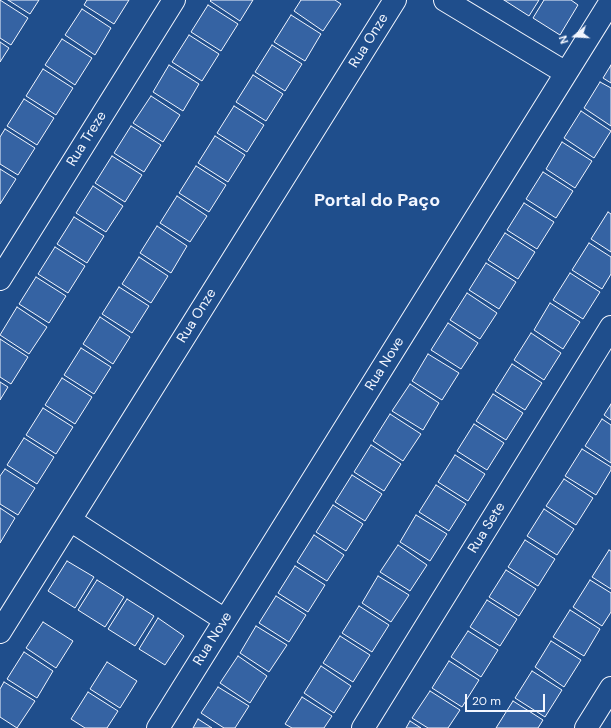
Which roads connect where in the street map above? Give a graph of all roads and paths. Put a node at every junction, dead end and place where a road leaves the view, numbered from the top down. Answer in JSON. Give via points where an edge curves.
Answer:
{"nodes":[{"id":1,"x":174,"y":0,"type":"edge"},
{"id":2,"x":395,"y":0,"type":"edge"},
{"id":3,"x":445,"y":0,"type":"edge"},
{"id":4,"x":611,"y":1,"type":"edge"},
{"id":5,"x":566,"y":73,"type":"junction"},
{"id":6,"x":0,"y":279,"type":"edge"},
{"id":7,"x":611,"y":327,"type":"edge"},
{"id":8,"x":70,"y":520,"type":"junction"},
{"id":9,"x":225,"y":620,"type":"junction"},
{"id":10,"x":0,"y":632,"type":"edge"},
{"id":11,"x":611,"y":688,"type":"edge"},
{"id":12,"x":158,"y":728,"type":"edge"},
{"id":13,"x":363,"y":728,"type":"edge"},
{"id":14,"x":586,"y":728,"type":"edge"}],
"edges":[{"from":1,"to":6,"type":"street","name":"Rua Treze"},
{"from":2,"to":8,"type":"street","name":"Rua Onze"},
{"from":3,"to":5,"type":"street"},
{"from":4,"to":5,"type":"street","name":"Rua Nove"},
{"from":5,"to":9,"type":"street","name":"Rua Nove"},
{"from":7,"to":13,"type":"street","name":"Rua Sete"},
{"from":8,"to":9,"type":"street"},
{"from":8,"to":10,"type":"street","name":"Rua Onze"},
{"from":9,"to":12,"type":"street","name":"Rua Nove"},
{"from":11,"to":14,"type":"street"}]}
